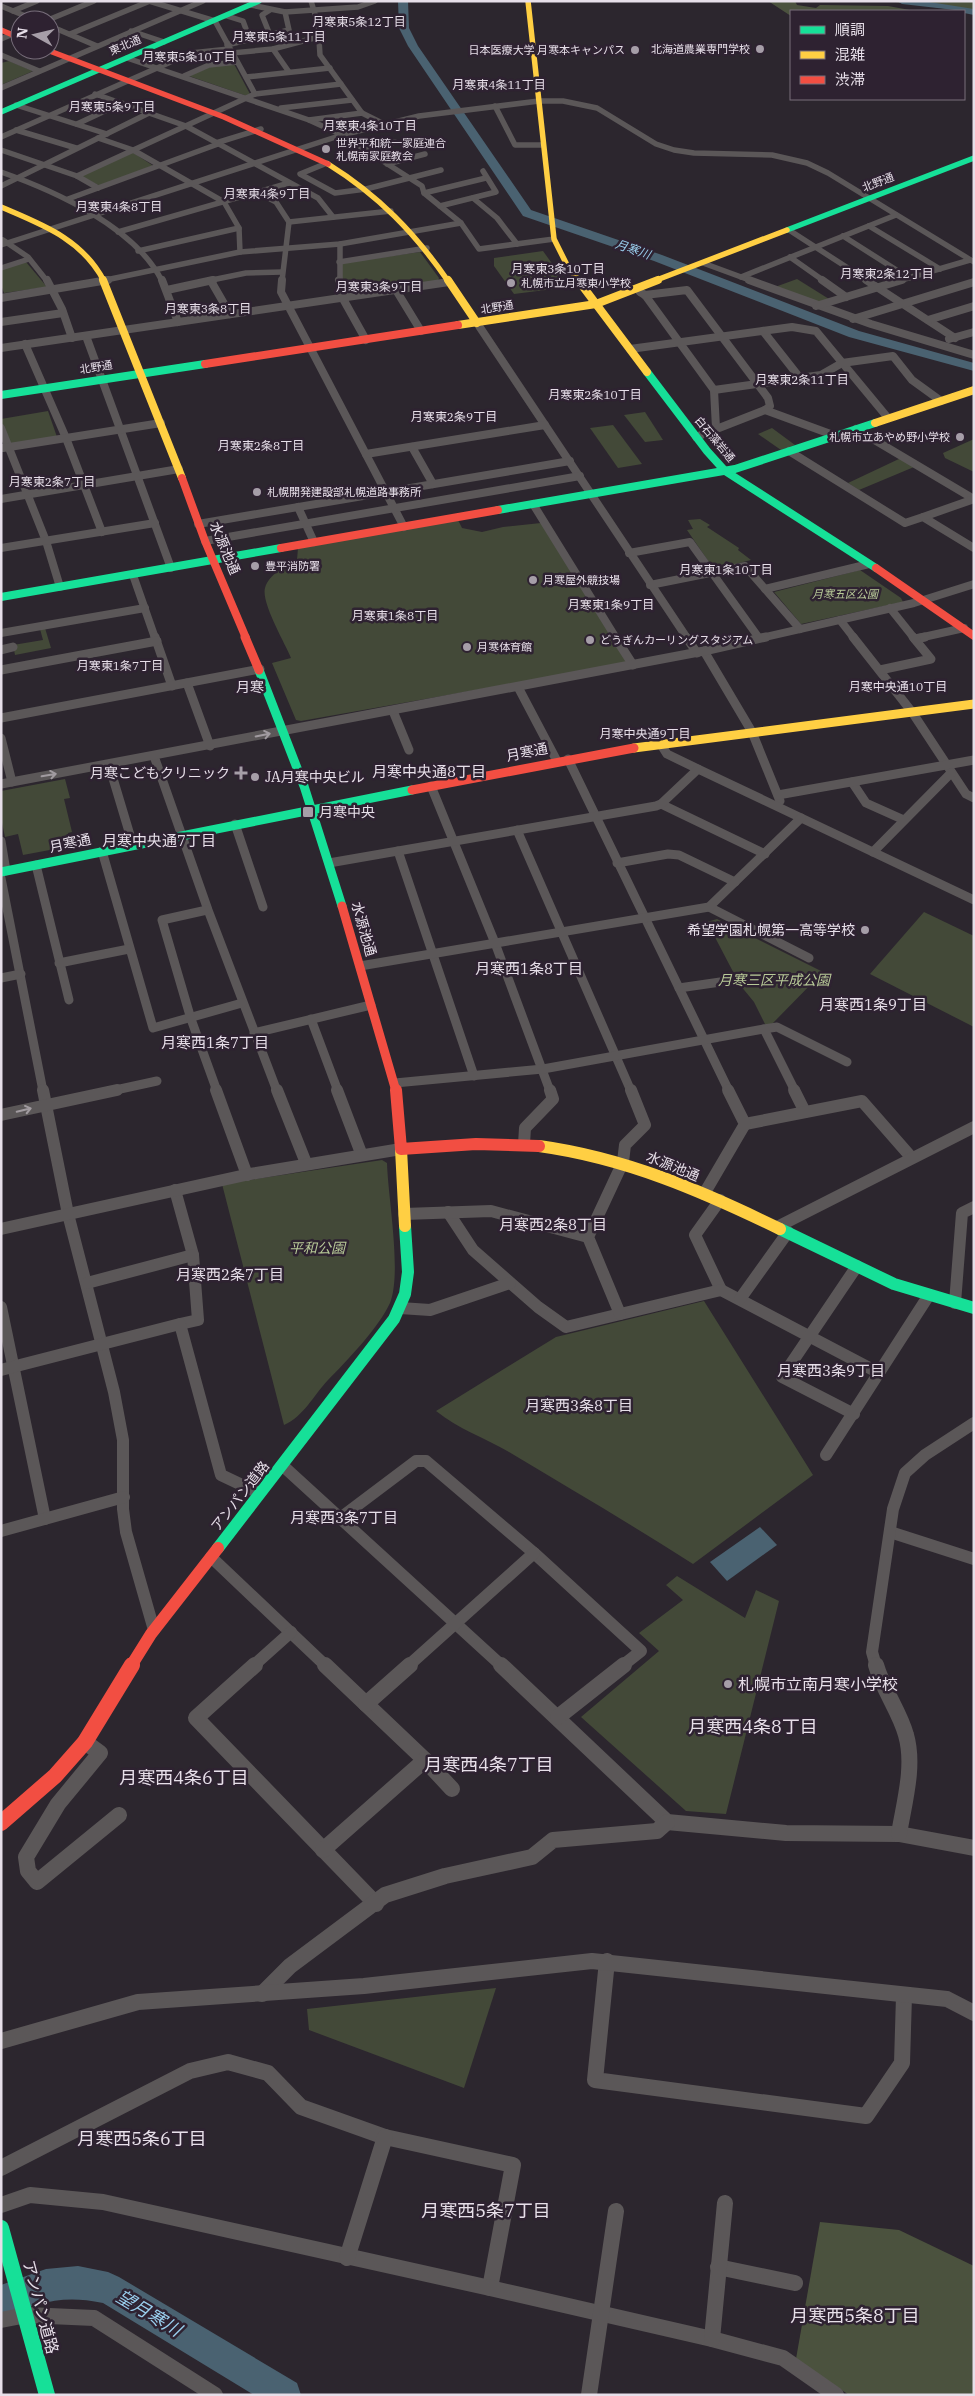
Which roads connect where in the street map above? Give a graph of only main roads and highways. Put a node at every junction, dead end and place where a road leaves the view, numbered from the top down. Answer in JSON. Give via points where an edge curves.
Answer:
{"nodes":[{"id":1,"x":528,"y":1,"type":"edge"},
{"id":2,"x":255,"y":3,"type":"edge"},
{"id":3,"x":60,"y":56,"type":"edge"},
{"id":4,"x":98,"y":70,"type":"junction"},
{"id":5,"x":1,"y":112,"type":"edge"},
{"id":6,"x":974,"y":158,"type":"edge"},
{"id":7,"x":1,"y":207,"type":"edge"},
{"id":8,"x":596,"y":304,"type":"junction"},
{"id":9,"x":477,"y":323,"type":"junction"},
{"id":10,"x":142,"y":373,"type":"junction"},
{"id":11,"x":974,"y":390,"type":"edge"},
{"id":12,"x":1,"y":395,"type":"edge"},
{"id":13,"x":725,"y":471,"type":"junction"},
{"id":14,"x":214,"y":560,"type":"junction"},
{"id":15,"x":1,"y":597,"type":"edge"},
{"id":16,"x":974,"y":636,"type":"edge"},
{"id":17,"x":974,"y":704,"type":"edge"},
{"id":18,"x":313,"y":808,"type":"junction"},
{"id":19,"x":3,"y":874,"type":"edge"},
{"id":20,"x":401,"y":1149,"type":"junction"},
{"id":21,"x":974,"y":1308,"type":"edge"},
{"id":22,"x":1,"y":1823,"type":"edge"},
{"id":23,"x":1,"y":2228,"type":"edge"},
{"id":24,"x":47,"y":2395,"type":"edge"}],
"edges":[{"from":1,"to":8,"type":"main road","name":"白石藻岩通","via":[[553,234],[568,267]]},
{"from":2,"to":4,"type":"main road","name":"東北通"},
{"from":3,"to":4,"type":"main road"},
{"from":4,"to":5,"type":"main road","name":"東北通"},
{"from":4,"to":9,"type":"main road","via":[[260,129],[300,147],[366,189],[427,248]]},
{"from":6,"to":8,"type":"main road","name":"北野通","via":[[679,272],[640,292]]},
{"from":7,"to":10,"type":"main road","name":"水源池通","via":[[51,229],[88,257],[104,282]]},
{"from":8,"to":9,"type":"main road","name":"北野通"},
{"from":8,"to":13,"type":"main road","name":"白石藻岩通"},
{"from":9,"to":10,"type":"main road","name":"北野通"},
{"from":10,"to":12,"type":"main road","name":"北野通"},
{"from":10,"to":14,"type":"main road","name":"水源池通"},
{"from":11,"to":13,"type":"main road"},
{"from":13,"to":14,"type":"main road"},
{"from":13,"to":16,"type":"main road","name":"白石藻岩通"},
{"from":14,"to":15,"type":"main road"},
{"from":14,"to":18,"type":"main road","name":"水源池通","via":[[285,731]]},
{"from":17,"to":18,"type":"main road","name":"月寒通","via":[[660,743]]},
{"from":18,"to":19,"type":"main road","name":"月寒通"},
{"from":18,"to":20,"type":"main road","name":"水源池通","via":[[396,1083]]},
{"from":20,"to":21,"type":"main road","name":"水源池通","via":[[476,1143],[524,1144],[624,1162],[720,1200],[896,1285]]},
{"from":20,"to":22,"type":"main road","name":"アンパン道路","via":[[408,1272],[405,1294],[394,1320],[154,1630],[85,1742],[55,1776]]},
{"from":23,"to":24,"type":"main road","name":"アンパン道路"}]}
